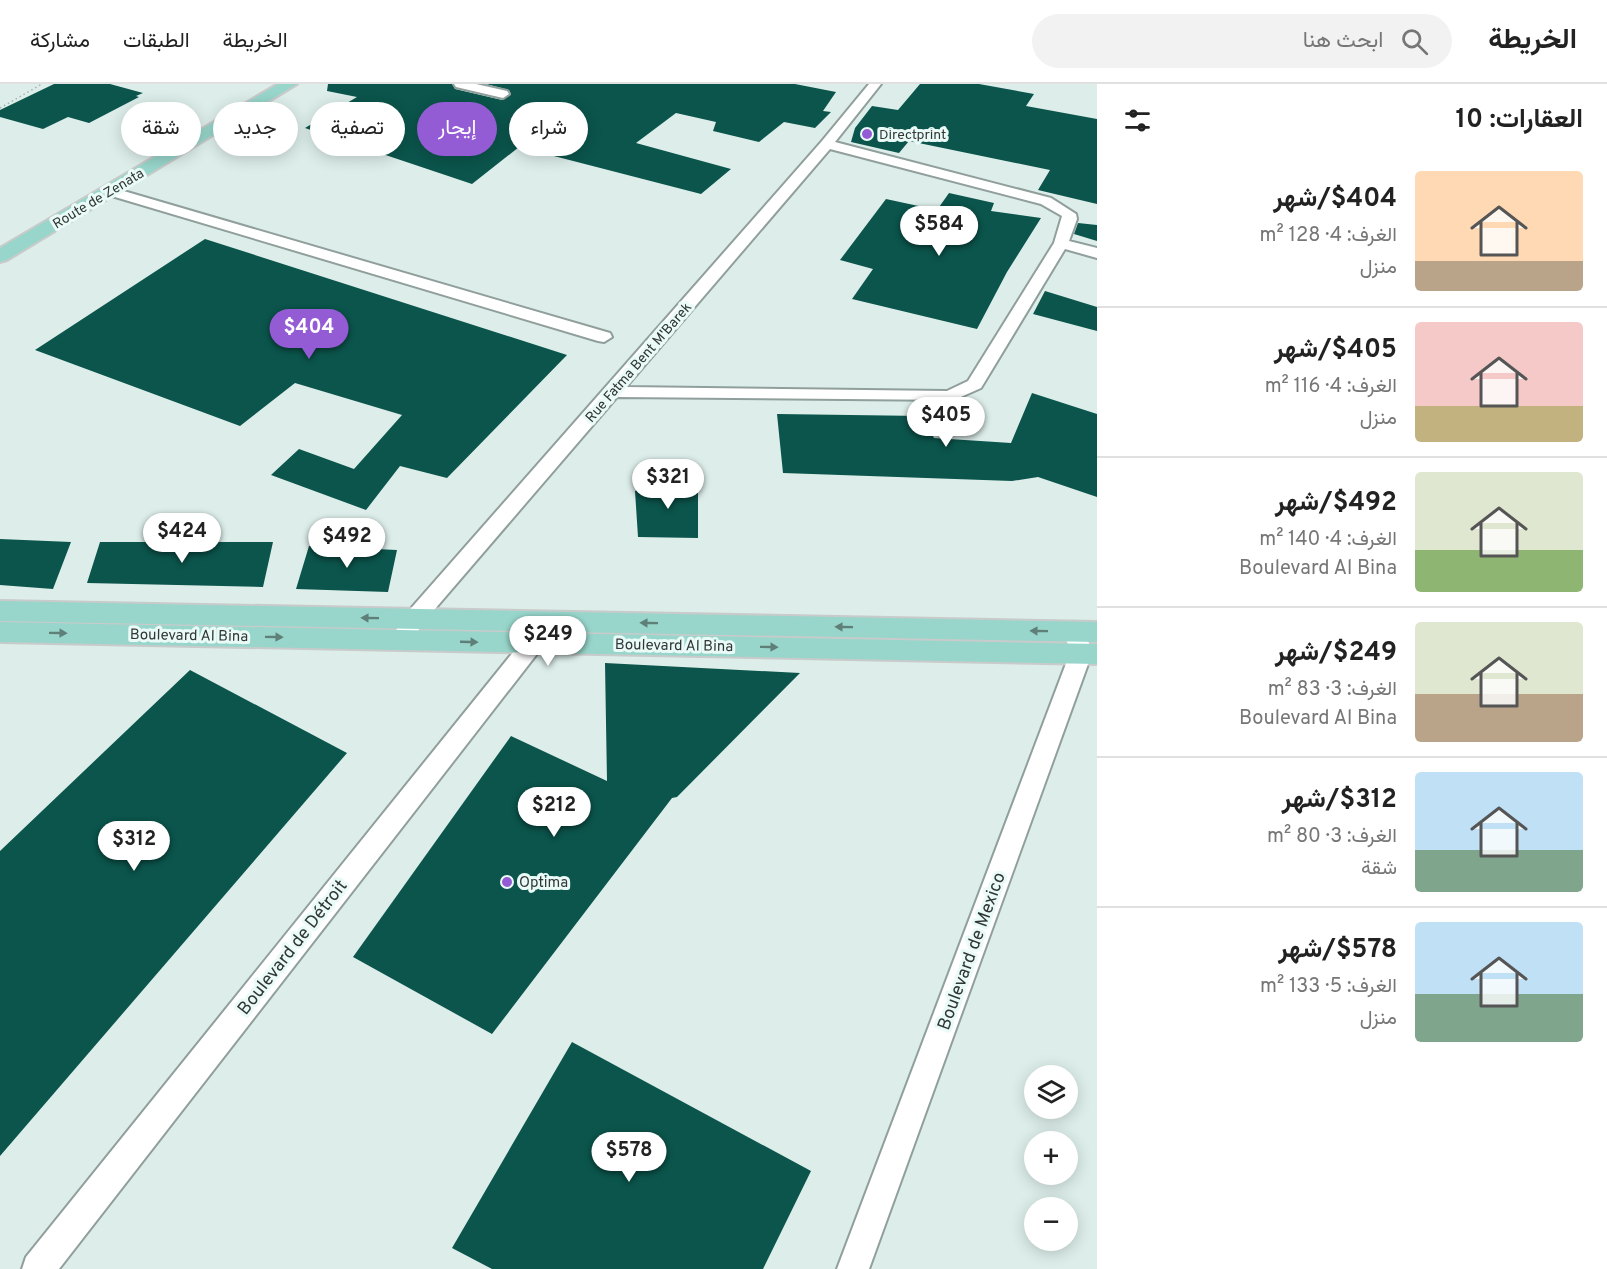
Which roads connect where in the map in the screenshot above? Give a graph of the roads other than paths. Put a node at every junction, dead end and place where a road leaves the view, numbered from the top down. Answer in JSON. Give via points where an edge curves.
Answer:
{"nodes":[{"id":1,"x":257,"y":84,"type":"edge"},
{"id":2,"x":272,"y":84,"type":"edge"},
{"id":3,"x":281,"y":84,"type":"edge"},
{"id":4,"x":289,"y":84,"type":"edge"},
{"id":5,"x":460,"y":84,"type":"edge"},
{"id":6,"x":875,"y":84,"type":"edge"},
{"id":7,"x":503,"y":94,"type":"dead end"},
{"id":8,"x":201,"y":117,"type":"edge"},
{"id":9,"x":827,"y":144,"type":"junction"},
{"id":10,"x":110,"y":192,"type":"junction"},
{"id":11,"x":1061,"y":243,"type":"junction"},
{"id":12,"x":0,"y":246,"type":"edge"},
{"id":13,"x":0,"y":254,"type":"edge"},
{"id":14,"x":1097,"y":254,"type":"edge"},
{"id":15,"x":604,"y":337,"type":"dead end"},
{"id":16,"x":612,"y":392,"type":"junction"},
{"id":17,"x":3,"y":619,"type":"edge"},
{"id":18,"x":408,"y":629,"type":"junction"},
{"id":19,"x":536,"y":633,"type":"junction"},
{"id":20,"x":1087,"y":643,"type":"edge"},
{"id":21,"x":38,"y":1269,"type":"edge"},
{"id":22,"x":853,"y":1269,"type":"edge"}],
"edges":[{"from":1,"to":8,"type":"main road"},
{"from":2,"to":12,"type":"main road","name":"Route de Zenata"},
{"from":3,"to":13,"type":"main road","name":"Route de Zenata"},
{"from":4,"to":10,"type":"main road","name":"Route de Zenata"},
{"from":5,"to":7,"type":"lane"},
{"from":6,"to":9,"type":"lane","name":"Rue Fatma Bent M'Barek"},
{"from":9,"to":11,"type":"lane","via":[[1046,201],[1069,214]]},
{"from":9,"to":16,"type":"lane","name":"Rue Fatma Bent M'Barek"},
{"from":10,"to":13,"type":"main road","name":"Route de Zenata"},
{"from":10,"to":15,"type":"lane"},
{"from":11,"to":14,"type":"lane"},
{"from":11,"to":16,"type":"lane","via":[[975,384],[961,393],[948,396]]},
{"from":16,"to":18,"type":"lane","name":"Rue Fatma Bent M'Barek"},
{"from":17,"to":18,"type":"main road","name":"Boulevard Al Bina"},
{"from":18,"to":19,"type":"main road","name":"Boulevard Al Bina"},
{"from":19,"to":20,"type":"main road","name":"Boulevard Al Bina"},
{"from":19,"to":21,"type":"lane","name":"Boulevard de Détroit"},
{"from":20,"to":22,"type":"lane","name":"Boulevard de Mexico"}]}
